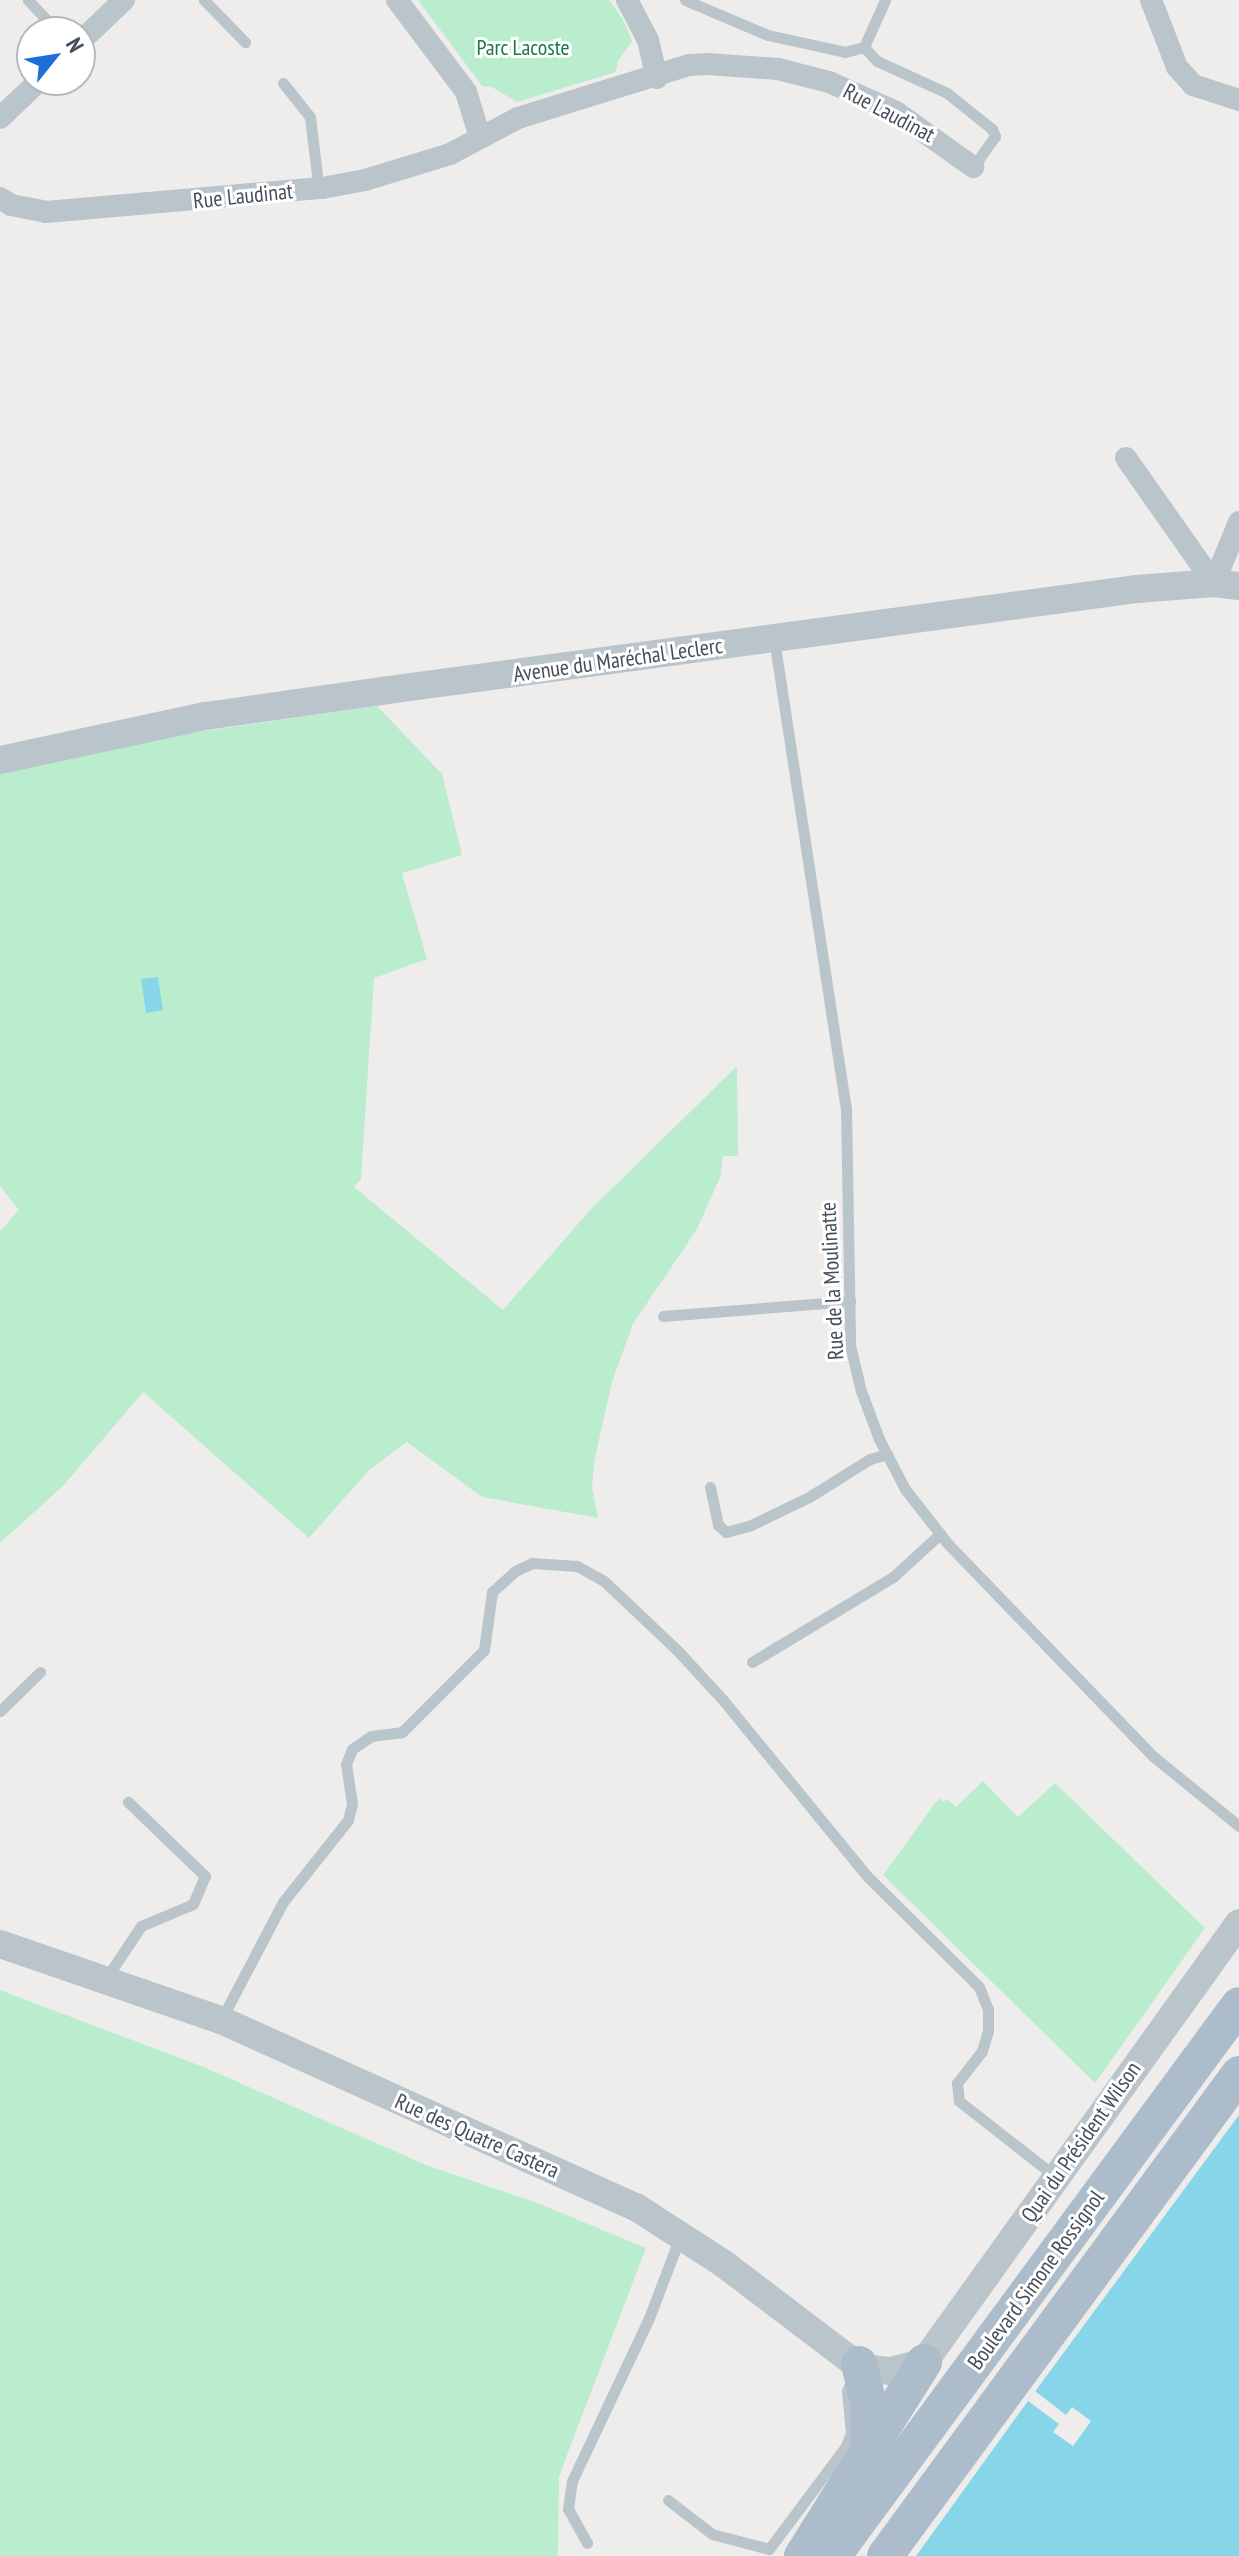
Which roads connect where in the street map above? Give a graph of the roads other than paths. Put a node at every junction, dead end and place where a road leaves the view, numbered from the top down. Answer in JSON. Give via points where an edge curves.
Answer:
{"nodes":[{"id":1,"x":28,"y":0,"type":"edge"},
{"id":2,"x":124,"y":0,"type":"edge"},
{"id":3,"x":204,"y":0,"type":"edge"},
{"id":4,"x":397,"y":0,"type":"edge"},
{"id":5,"x":627,"y":0,"type":"edge"},
{"id":6,"x":685,"y":0,"type":"edge"},
{"id":7,"x":885,"y":0,"type":"edge"},
{"id":8,"x":1151,"y":0,"type":"edge"},
{"id":9,"x":43,"y":16,"type":"edge"},
{"id":10,"x":96,"y":27,"type":"edge"},
{"id":11,"x":245,"y":42,"type":"dead end"},
{"id":12,"x":864,"y":47,"type":"junction"},
{"id":13,"x":657,"y":78,"type":"junction"},
{"id":14,"x":283,"y":83,"type":"dead end"},
{"id":15,"x":23,"y":96,"type":"edge"},
{"id":16,"x":1239,"y":100,"type":"edge"},
{"id":17,"x":0,"y":118,"type":"edge"},
{"id":18,"x":480,"y":137,"type":"junction"},
{"id":19,"x":973,"y":167,"type":"joint"},
{"id":20,"x":317,"y":175,"type":"junction"},
{"id":21,"x":0,"y":183,"type":"edge"},
{"id":22,"x":0,"y":198,"type":"edge"},
{"id":23,"x":1126,"y":458,"type":"dead end"},
{"id":24,"x":1239,"y":522,"type":"edge"},
{"id":25,"x":1226,"y":585,"type":"edge"},
{"id":26,"x":774,"y":639,"type":"junction"},
{"id":27,"x":0,"y":760,"type":"edge"},
{"id":28,"x":850,"y":1301,"type":"junction"},
{"id":29,"x":663,"y":1316,"type":"dead end"},
{"id":30,"x":887,"y":1454,"type":"junction"},
{"id":31,"x":710,"y":1487,"type":"dead end"},
{"id":32,"x":940,"y":1534,"type":"junction"},
{"id":33,"x":752,"y":1662,"type":"dead end"},
{"id":34,"x":40,"y":1672,"type":"dead end"},
{"id":35,"x":0,"y":1711,"type":"edge"},
{"id":36,"x":128,"y":1802,"type":"dead end"},
{"id":37,"x":1239,"y":1826,"type":"edge"},
{"id":38,"x":1239,"y":1923,"type":"edge"},
{"id":39,"x":0,"y":1944,"type":"edge"},
{"id":40,"x":105,"y":1980,"type":"junction"},
{"id":41,"x":1239,"y":2005,"type":"edge"},
{"id":42,"x":221,"y":2020,"type":"junction"},
{"id":43,"x":1239,"y":2074,"type":"edge"},
{"id":44,"x":1056,"y":2177,"type":"junction"},
{"id":45,"x":685,"y":2229,"type":"junction"},
{"id":46,"x":924,"y":2362,"type":"junction"},
{"id":47,"x":859,"y":2364,"type":"junction"},
{"id":48,"x":869,"y":2446,"type":"junction"},
{"id":49,"x":668,"y":2500,"type":"dead end"},
{"id":50,"x":587,"y":2543,"type":"dead end"},
{"id":51,"x":802,"y":2556,"type":"edge"},
{"id":52,"x":833,"y":2556,"type":"edge"},
{"id":53,"x":885,"y":2556,"type":"edge"}],
"edges":[{"from":1,"to":9,"type":"lane"},
{"from":2,"to":10,"type":"street"},
{"from":3,"to":11,"type":"lane"},
{"from":4,"to":18,"type":"street","via":[[466,92]]},
{"from":5,"to":13,"type":"street","via":[[648,40]]},
{"from":6,"to":12,"type":"lane","via":[[768,35],[845,52]]},
{"from":7,"to":12,"type":"lane"},
{"from":8,"to":16,"type":"street","via":[[1177,67],[1193,85]]},
{"from":12,"to":19,"type":"lane","via":[[877,61],[947,93],[992,129],[993,142]]},
{"from":13,"to":18,"type":"street","name":"Rue Laudinat","via":[[518,118]]},
{"from":13,"to":19,"type":"street","name":"Rue Laudinat","via":[[707,64],[798,73],[896,112]]},
{"from":14,"to":20,"type":"lane","via":[[310,117]]},
{"from":15,"to":17,"type":"street"},
{"from":18,"to":20,"type":"street","name":"Rue Laudinat","via":[[444,140]]},
{"from":18,"to":22,"type":"street","name":"Rue Laudinat","via":[[450,154],[322,188],[46,212]]},
{"from":20,"to":21,"type":"street","name":"Rue Laudinat","via":[[45,200],[14,193]]},
{"from":23,"to":25,"type":"street"},
{"from":24,"to":25,"type":"street"},
{"from":25,"to":26,"type":"street","name":"Avenue du Maréchal Leclerc","via":[[1137,589]]},
{"from":26,"to":27,"type":"street","name":"Avenue du Maréchal Leclerc","via":[[206,716]]},
{"from":26,"to":28,"type":"lane","name":"Rue de la Moulinatte","via":[[846,1108]]},
{"from":28,"to":29,"type":"lane"},
{"from":28,"to":30,"type":"lane","name":"Rue de la Moulinatte","via":[[850,1345]]},
{"from":30,"to":31,"type":"lane","via":[[809,1497],[726,1532],[718,1525]]},
{"from":30,"to":32,"type":"lane","name":"Rue de la Moulinatte","via":[[905,1489]]},
{"from":32,"to":33,"type":"lane","via":[[893,1577]]},
{"from":32,"to":37,"type":"lane","name":"Rue de la Moulinatte","via":[[1154,1757]]},
{"from":34,"to":35,"type":"lane"},
{"from":36,"to":40,"type":"lane","via":[[205,1876],[193,1904],[141,1926]]},
{"from":38,"to":44,"type":"street","name":"Quai du Président Wilson"},
{"from":39,"to":40,"type":"street","name":"Rue des Quatre Castera"},
{"from":40,"to":42,"type":"street","name":"Rue des Quatre Castera"},
{"from":41,"to":52,"type":"main road","name":"Boulevard Simone Rossignol"},
{"from":42,"to":44,"type":"lane","via":[[283,1902],[348,1820],[352,1804],[346,1764],[352,1749],[371,1736],[402,1732],[484,1650],[492,1592],[515,1571],[532,1563],[577,1566],[604,1581],[677,1650],[867,1876],[979,1987],[988,2009],[988,2031],[982,2051],[957,2083],[959,2101]]},
{"from":42,"to":45,"type":"street","name":"Rue des Quatre Castera"},
{"from":43,"to":53,"type":"main road","name":"Boulevard Simone Rossignol"},
{"from":44,"to":46,"type":"street","name":"Quai du Président Wilson"},
{"from":45,"to":47,"type":"street","name":"Rue des Quatre Castera"},
{"from":45,"to":50,"type":"lane","via":[[572,2481],[568,2509]]},
{"from":46,"to":47,"type":"street","name":"Rue des Quatre Castera","via":[[891,2371]]},
{"from":46,"to":48,"type":"main road"},
{"from":47,"to":48,"type":"main road","via":[[869,2404]]},
{"from":47,"to":49,"type":"lane","via":[[847,2391],[851,2433],[846,2446],[769,2549],[712,2534]]},
{"from":48,"to":51,"type":"main road"}]}
